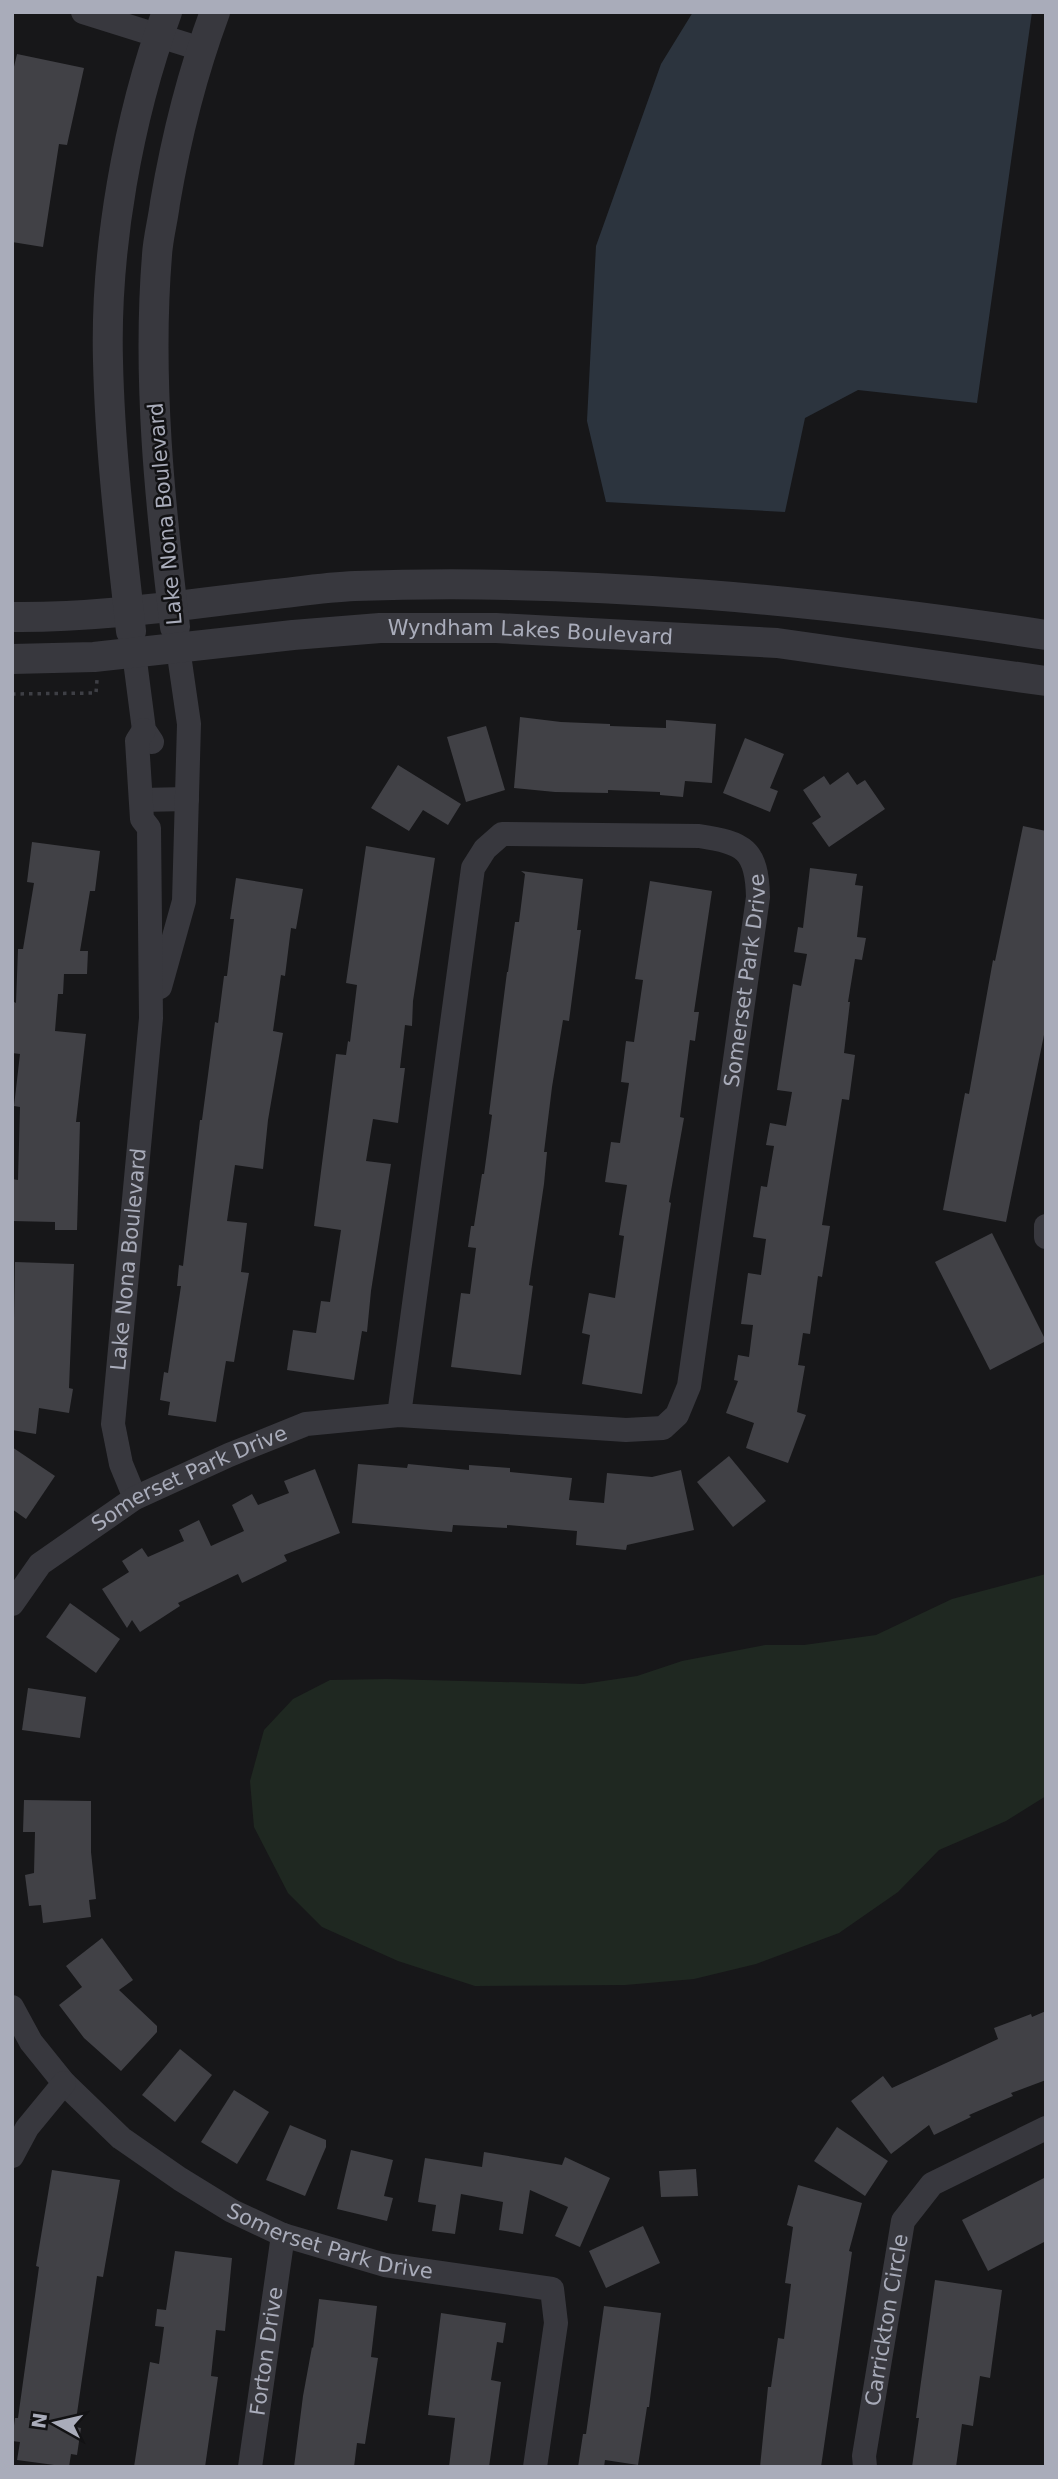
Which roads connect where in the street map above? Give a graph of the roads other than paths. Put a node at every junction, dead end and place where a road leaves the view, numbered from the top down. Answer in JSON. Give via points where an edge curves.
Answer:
{"nodes":[{"id":1,"x":83,"y":12,"type":"edge"},
{"id":2,"x":215,"y":12,"type":"edge"},
{"id":3,"x":163,"y":24,"type":"edge"},
{"id":4,"x":201,"y":49,"type":"junction"},
{"id":5,"x":173,"y":607,"type":"junction"},
{"id":6,"x":129,"y":611,"type":"junction"},
{"id":7,"x":12,"y":617,"type":"edge"},
{"id":8,"x":1045,"y":633,"type":"edge"},
{"id":9,"x":178,"y":648,"type":"junction"},
{"id":10,"x":134,"y":653,"type":"junction"},
{"id":11,"x":12,"y":659,"type":"edge"},
{"id":12,"x":1046,"y":681,"type":"edge"},
{"id":13,"x":148,"y":799,"type":"junction"},
{"id":14,"x":187,"y":799,"type":"junction"},
{"id":15,"x":151,"y":1018,"type":"junction"},
{"id":16,"x":1046,"y":1226,"type":"edge"},
{"id":17,"x":1046,"y":1237,"type":"edge"},
{"id":18,"x":399,"y":1415,"type":"junction"},
{"id":19,"x":135,"y":1498,"type":"junction"},
{"id":20,"x":12,"y":1604,"type":"edge"},
{"id":21,"x":12,"y":2007,"type":"edge"},
{"id":22,"x":64,"y":2083,"type":"junction"},
{"id":23,"x":1046,"y":2128,"type":"edge"},
{"id":24,"x":12,"y":2156,"type":"edge"},
{"id":25,"x":283,"y":2235,"type":"junction"},
{"id":26,"x":250,"y":2467,"type":"edge"},
{"id":27,"x":535,"y":2467,"type":"edge"},
{"id":28,"x":865,"y":2467,"type":"edge"}],
"edges":[{"from":1,"to":3,"type":"street"},
{"from":2,"to":4,"type":"street","name":"Lake Nona Boulevard"},
{"from":3,"to":4,"type":"street"},
{"from":3,"to":6,"type":"street","name":"Lake Nona Boulevard","via":[[131,140],[113,248],[108,359]]},
{"from":4,"to":5,"type":"street","name":"Lake Nona Boulevard","via":[[174,149],[157,253],[153,359]]},
{"from":5,"to":6,"type":"street","name":"Wyndham Lakes Boulevard"},
{"from":5,"to":8,"type":"street","name":"Wyndham Lakes Boulevard","via":[[351,586],[470,584],[786,601]]},
{"from":5,"to":9,"type":"street","name":"Lake Nona Boulevard"},
{"from":6,"to":7,"type":"street","name":"Wyndham Lakes Boulevard"},
{"from":6,"to":10,"type":"street","name":"Lake Nona Boulevard"},
{"from":9,"to":10,"type":"street","name":"Wyndham Lakes Boulevard"},
{"from":9,"to":12,"type":"street","name":"Wyndham Lakes Boulevard","via":[[380,628],[496,628],[777,643]]},
{"from":9,"to":14,"type":"street","name":"Lake Nona Boulevard","via":[[189,724]]},
{"from":10,"to":11,"type":"street","name":"Wyndham Lakes Boulevard"},
{"from":10,"to":13,"type":"street","name":"Lake Nona Boulevard","via":[[144,730],[137,741]]},
{"from":13,"to":14,"type":"street"},
{"from":13,"to":15,"type":"street","name":"Lake Nona Boulevard","via":[[142,819],[149,828]]},
{"from":14,"to":15,"type":"street","name":"Lake Nona Boulevard","via":[[184,901]]},
{"from":15,"to":19,"type":"street","name":"Lake Nona Boulevard","via":[[113,1424],[121,1464]]},
{"from":16,"to":17,"type":"street"},
{"from":18,"to":18,"type":"street","name":"Somerset Park Drive","via":[[626,1430],[663,1428],[677,1415],[689,1386],[758,897],[758,874],[749,854],[730,841],[699,836],[502,834],[473,867]]},
{"from":18,"to":19,"type":"street","name":"Somerset Park Drive","via":[[306,1424]]},
{"from":19,"to":20,"type":"street","name":"Somerset Park Drive","via":[[40,1564]]},
{"from":21,"to":22,"type":"street","name":"Somerset Park Drive","via":[[31,2042]]},
{"from":22,"to":24,"type":"street","via":[[27,2128]]},
{"from":22,"to":25,"type":"street","name":"Somerset Park Drive","via":[[121,2138],[180,2179]]},
{"from":23,"to":28,"type":"street","name":"Carrickton Circle","via":[[932,2184],[903,2221]]},
{"from":25,"to":26,"type":"street","name":"Forton Drive"},
{"from":25,"to":27,"type":"street","name":"Somerset Park Drive","via":[[385,2265],[552,2289],[556,2323]]}]}
